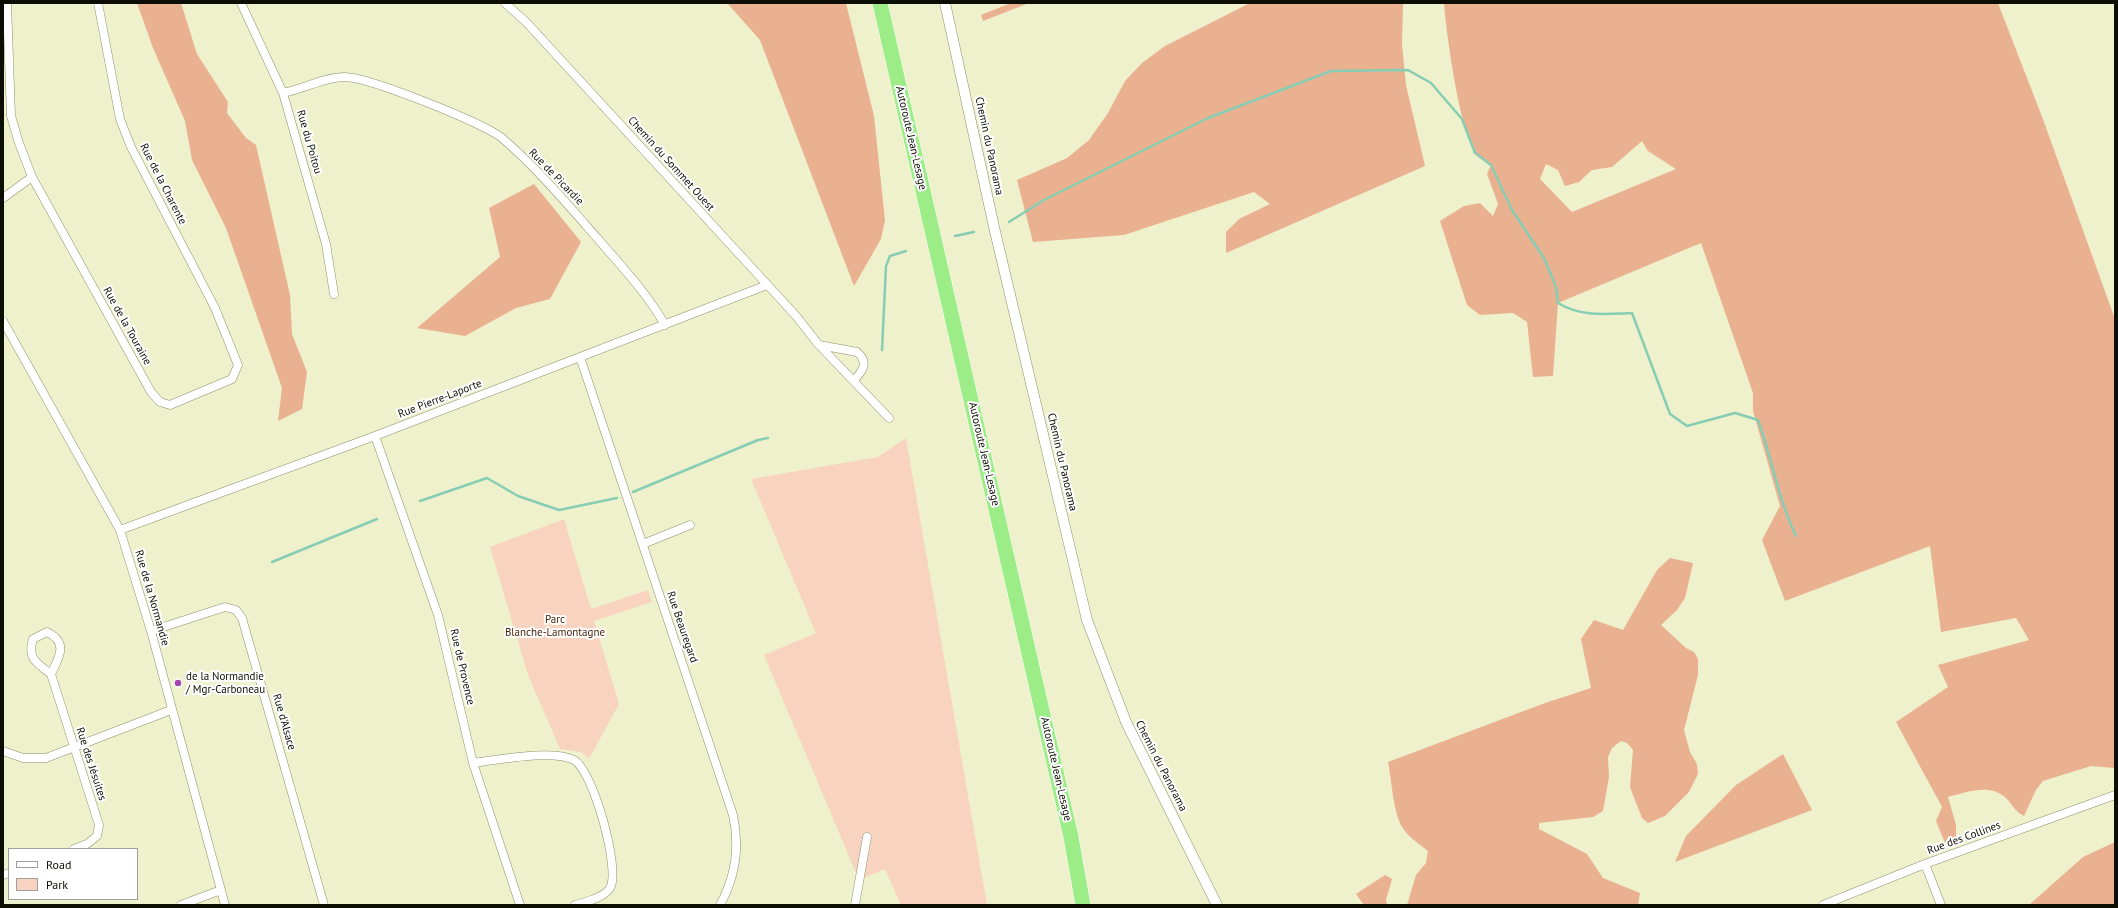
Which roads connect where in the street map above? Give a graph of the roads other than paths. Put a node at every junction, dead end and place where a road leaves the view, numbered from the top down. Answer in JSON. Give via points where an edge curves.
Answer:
{"nodes":[{"id":1,"x":7,"y":3,"type":"edge"},
{"id":2,"x":98,"y":3,"type":"edge"},
{"id":3,"x":241,"y":3,"type":"edge"},
{"id":4,"x":505,"y":3,"type":"edge"},
{"id":5,"x":880,"y":3,"type":"edge"},
{"id":6,"x":945,"y":3,"type":"edge"},
{"id":7,"x":283,"y":93,"type":"junction"},
{"id":8,"x":32,"y":177,"type":"junction"},
{"id":9,"x":3,"y":198,"type":"edge"},
{"id":10,"x":767,"y":285,"type":"junction"},
{"id":11,"x":334,"y":294,"type":"dead end"},
{"id":12,"x":3,"y":320,"type":"edge"},
{"id":13,"x":665,"y":325,"type":"junction"},
{"id":14,"x":818,"y":344,"type":"junction"},
{"id":15,"x":580,"y":357,"type":"junction"},
{"id":16,"x":238,"y":365,"type":"joint"},
{"id":17,"x":854,"y":380,"type":"junction"},
{"id":18,"x":889,"y":418,"type":"dead end"},
{"id":19,"x":375,"y":436,"type":"junction"},
{"id":20,"x":690,"y":525,"type":"dead end"},
{"id":21,"x":120,"y":530,"type":"junction"},
{"id":22,"x":642,"y":544,"type":"junction"},
{"id":23,"x":151,"y":631,"type":"junction"},
{"id":24,"x":51,"y":674,"type":"junction"},
{"id":25,"x":171,"y":710,"type":"junction"},
{"id":26,"x":73,"y":748,"type":"junction"},
{"id":27,"x":3,"y":751,"type":"edge"},
{"id":28,"x":474,"y":763,"type":"junction"},
{"id":29,"x":2115,"y":795,"type":"edge"},
{"id":30,"x":867,"y":837,"type":"dead end"},
{"id":31,"x":77,"y":848,"type":"edge"},
{"id":32,"x":1925,"y":864,"type":"junction"},
{"id":33,"x":221,"y":890,"type":"junction"},
{"id":34,"x":181,"y":905,"type":"edge"},
{"id":35,"x":225,"y":905,"type":"edge"},
{"id":36,"x":324,"y":905,"type":"edge"},
{"id":37,"x":520,"y":905,"type":"edge"},
{"id":38,"x":575,"y":905,"type":"edge"},
{"id":39,"x":720,"y":905,"type":"edge"},
{"id":40,"x":855,"y":905,"type":"edge"},
{"id":41,"x":1083,"y":905,"type":"edge"},
{"id":42,"x":1218,"y":905,"type":"edge"},
{"id":43,"x":1823,"y":905,"type":"edge"},
{"id":44,"x":1941,"y":905,"type":"edge"}],
"edges":[{"from":1,"to":8,"type":"street","name":"Rue de la Touraine","via":[[12,116]]},
{"from":2,"to":16,"type":"street","name":"Rue de la Charente","via":[[120,119],[215,308]]},
{"from":3,"to":7,"type":"street","name":"Rue du Poitou"},
{"from":4,"to":10,"type":"street","name":"Chemin du Sommet Ouest","via":[[527,23]]},
{"from":5,"to":41,"type":"highway","name":"Autoroute Jean-Lesage","via":[[1070,829]]},
{"from":6,"to":42,"type":"street","name":"Chemin du Panorama","via":[[994,227],[1087,620],[1126,722]]},
{"from":7,"to":11,"type":"street","name":"Rue du Poitou","via":[[326,244]]},
{"from":7,"to":13,"type":"street","name":"Rue de Picardie","via":[[328,79],[345,77],[370,82],[482,126],[501,137],[567,204],[647,296]]},
{"from":8,"to":9,"type":"street"},
{"from":8,"to":16,"type":"street","name":"Rue de la Touraine","via":[[156,399],[170,405],[232,379]]},
{"from":10,"to":13,"type":"street","name":"Rue Pierre-Laporte"},
{"from":10,"to":14,"type":"street","name":"Chemin du Sommet Ouest"},
{"from":12,"to":21,"type":"street","name":"Rue de la Normandie"},
{"from":13,"to":15,"type":"street","name":"Rue Pierre-Laporte"},
{"from":14,"to":17,"type":"street","name":"Chemin du Sommet Ouest"},
{"from":14,"to":17,"type":"street","via":[[862,355],[863,370]]},
{"from":15,"to":19,"type":"street","name":"Rue Pierre-Laporte"},
{"from":15,"to":22,"type":"street","name":"Rue Beauregard"},
{"from":17,"to":18,"type":"street","name":"Chemin du Sommet Ouest"},
{"from":19,"to":21,"type":"street","name":"Rue Pierre-Laporte"},
{"from":19,"to":28,"type":"street","name":"Rue de Provence","via":[[438,615]]},
{"from":20,"to":22,"type":"street"},
{"from":21,"to":23,"type":"street","name":"Rue de la Normandie"},
{"from":22,"to":39,"type":"street","name":"Rue Beauregard","via":[[733,815],[737,841],[735,865],[729,887]]},
{"from":23,"to":25,"type":"street","name":"Rue de la Normandie"},
{"from":23,"to":36,"type":"street","name":"Rue d'Alsace","via":[[225,607],[236,610],[242,618]]},
{"from":24,"to":24,"type":"street","via":[[61,651],[59,641],[47,632],[33,639],[30,648],[31,655]]},
{"from":24,"to":26,"type":"street","name":"Rue des Jésuites"},
{"from":25,"to":26,"type":"street"},
{"from":25,"to":33,"type":"street","name":"Rue de la Normandie"},
{"from":26,"to":27,"type":"street","via":[[46,758],[22,758]]},
{"from":26,"to":31,"type":"street","name":"Rue des Jésuites","via":[[99,825],[97,836],[88,844]]},
{"from":28,"to":37,"type":"street","name":"Rue de Provence"},
{"from":28,"to":38,"type":"street","via":[[549,755],[572,759],[584,769],[602,821],[614,879],[609,889],[600,896]]},
{"from":29,"to":32,"type":"street","name":"Rue des Collines"},
{"from":30,"to":40,"type":"street"},
{"from":32,"to":43,"type":"street","name":"Rue des Collines"},
{"from":32,"to":44,"type":"street"},
{"from":33,"to":34,"type":"street"},
{"from":33,"to":35,"type":"street","name":"Rue de la Normandie"}]}
